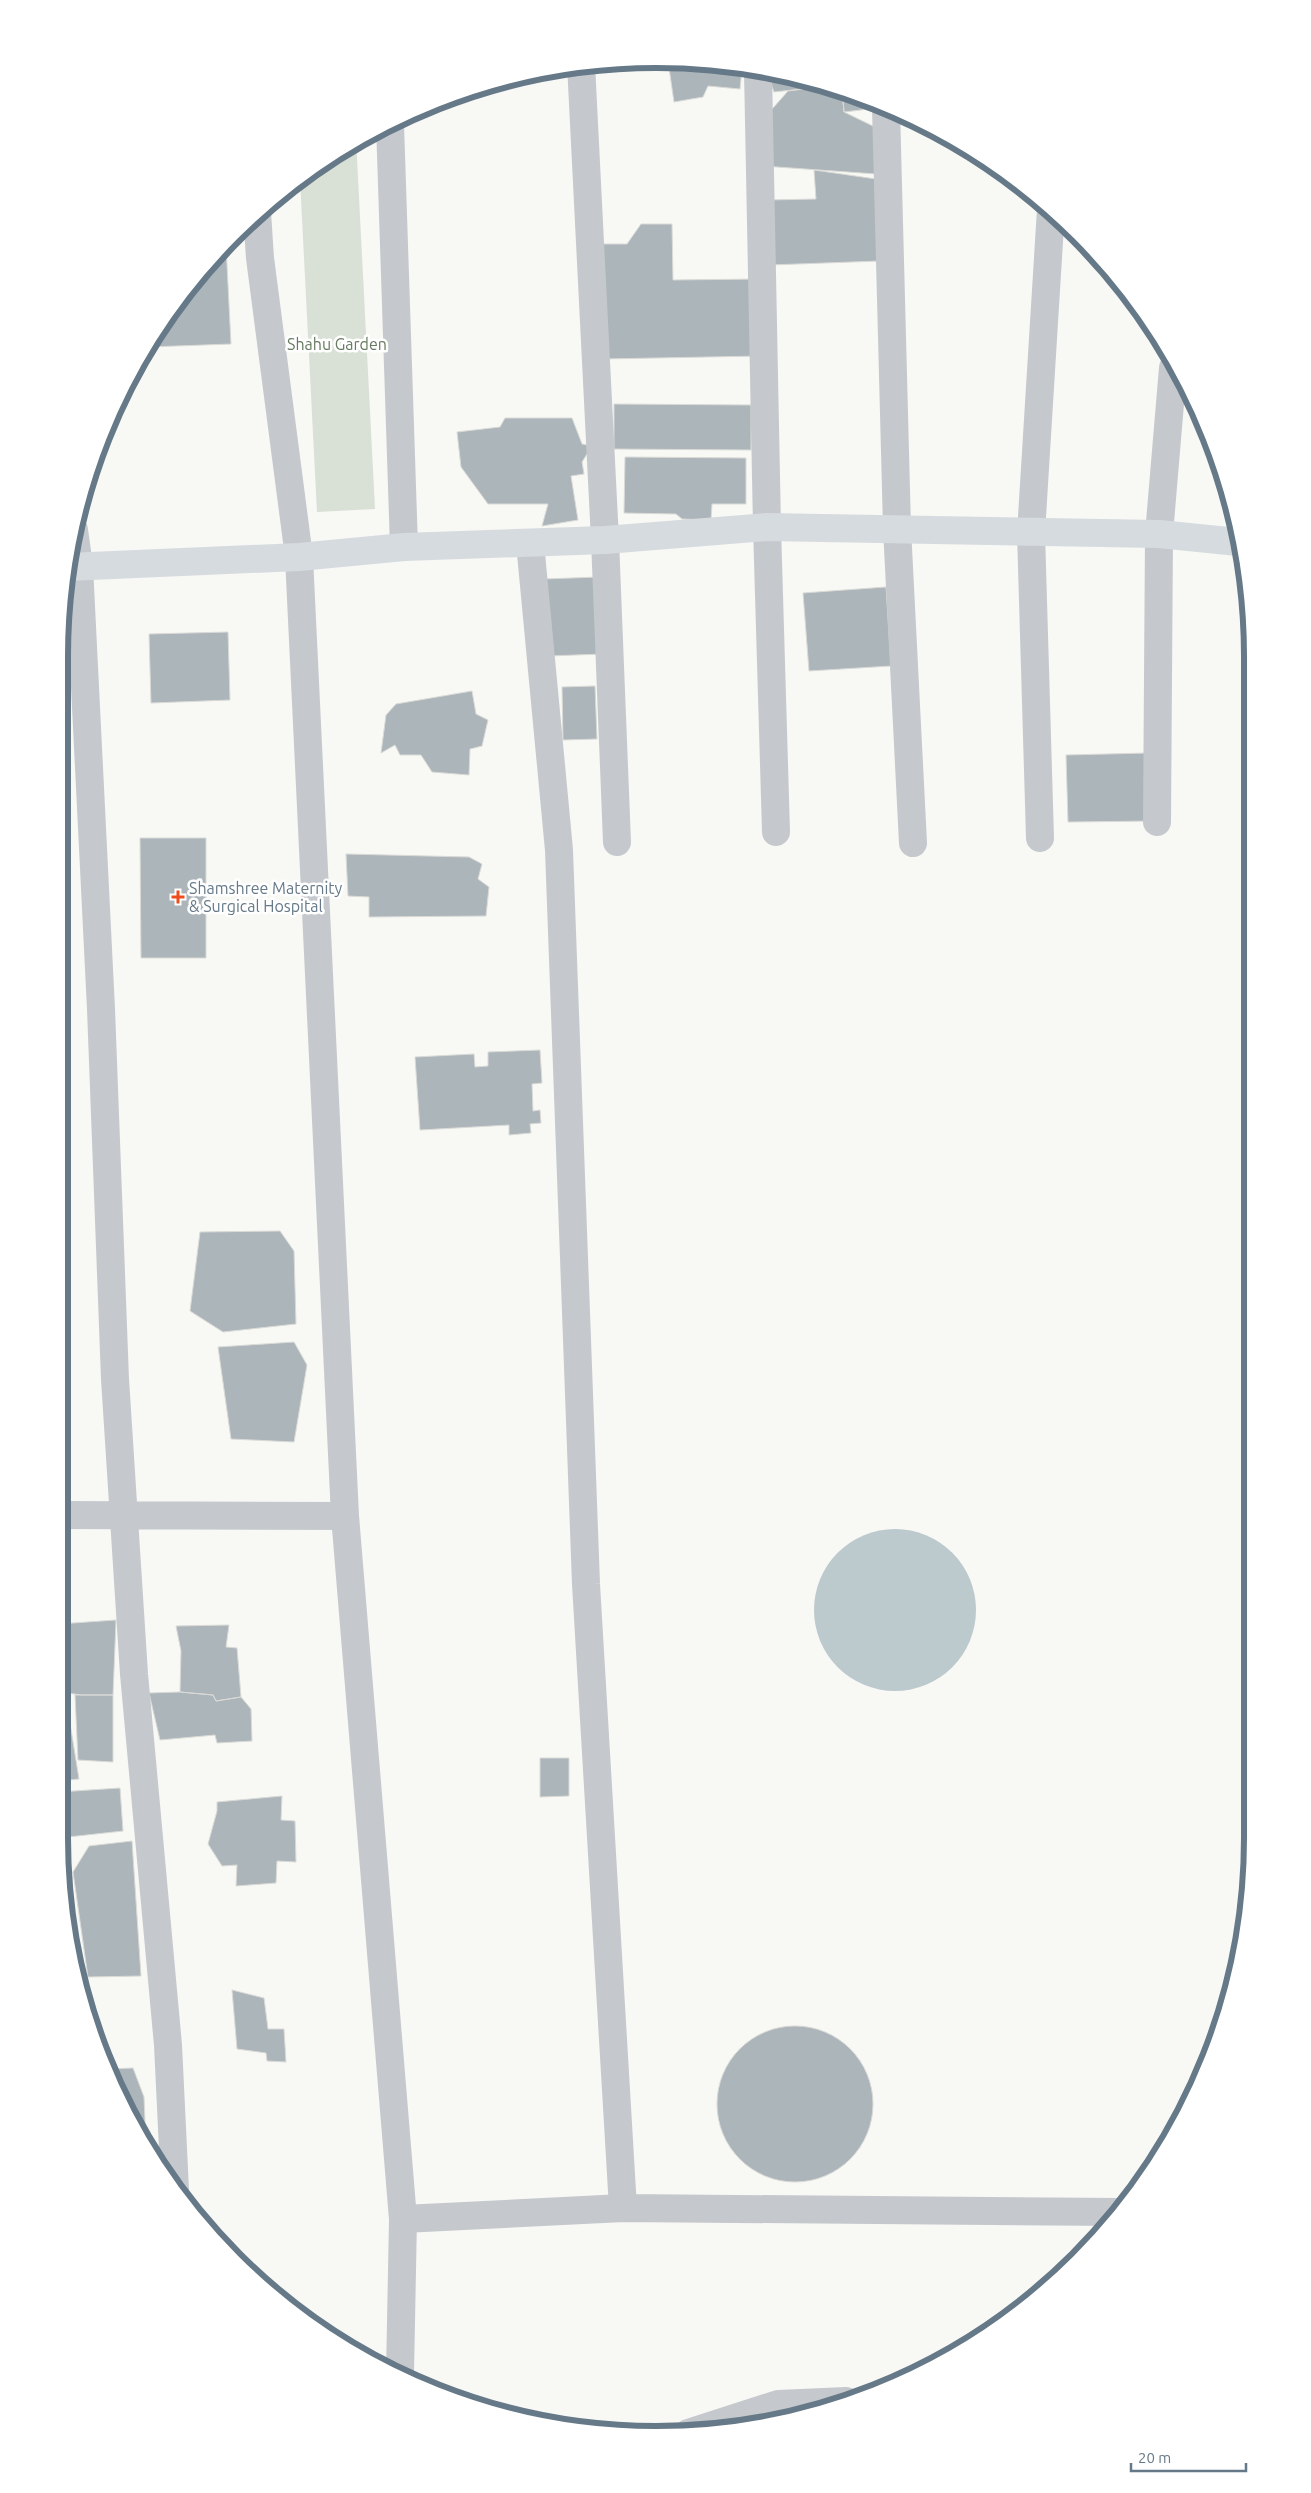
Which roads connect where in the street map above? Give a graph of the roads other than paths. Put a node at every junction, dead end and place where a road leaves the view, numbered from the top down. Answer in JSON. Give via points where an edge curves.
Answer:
{"nodes":[{"id":1,"x":581,"y":73,"type":"edge"},
{"id":2,"x":758,"y":77,"type":"edge"},
{"id":3,"x":886,"y":114,"type":"edge"},
{"id":4,"x":390,"y":131,"type":"edge"},
{"id":5,"x":1050,"y":220,"type":"edge"},
{"id":6,"x":258,"y":222,"type":"edge"},
{"id":7,"x":1172,"y":374,"type":"edge"},
{"id":8,"x":767,"y":527,"type":"junction"},
{"id":9,"x":897,"y":528,"type":"junction"},
{"id":10,"x":1031,"y":533,"type":"junction"},
{"id":11,"x":1159,"y":534,"type":"junction"},
{"id":12,"x":606,"y":540,"type":"junction"},
{"id":13,"x":1232,"y":541,"type":"edge"},
{"id":14,"x":530,"y":543,"type":"junction"},
{"id":15,"x":404,"y":547,"type":"junction"},
{"id":16,"x":299,"y":557,"type":"junction"},
{"id":17,"x":75,"y":567,"type":"edge"},
{"id":18,"x":74,"y":576,"type":"edge"},
{"id":19,"x":1157,"y":822,"type":"dead end"},
{"id":20,"x":776,"y":832,"type":"dead end"},
{"id":21,"x":1040,"y":838,"type":"dead end"},
{"id":22,"x":618,"y":842,"type":"dead end"},
{"id":23,"x":913,"y":843,"type":"dead end"},
{"id":24,"x":68,"y":1515,"type":"edge"},
{"id":25,"x":123,"y":1515,"type":"junction"},
{"id":26,"x":345,"y":1516,"type":"junction"},
{"id":27,"x":174,"y":2174,"type":"edge"},
{"id":28,"x":623,"y":2208,"type":"junction"},
{"id":29,"x":1108,"y":2212,"type":"edge"},
{"id":30,"x":403,"y":2219,"type":"junction"},
{"id":31,"x":400,"y":2367,"type":"edge"},
{"id":32,"x":820,"y":2402,"type":"edge"},
{"id":33,"x":727,"y":2421,"type":"edge"}],
"edges":[{"from":1,"to":12,"type":"street"},
{"from":2,"to":8,"type":"street"},
{"from":3,"to":9,"type":"street"},
{"from":4,"to":15,"type":"street"},
{"from":5,"to":10,"type":"street"},
{"from":6,"to":16,"type":"street","via":[[260,258]]},
{"from":7,"to":11,"type":"street"},
{"from":8,"to":9,"type":"street"},
{"from":8,"to":12,"type":"street"},
{"from":8,"to":20,"type":"street"},
{"from":9,"to":10,"type":"street"},
{"from":9,"to":23,"type":"street"},
{"from":10,"to":11,"type":"street"},
{"from":10,"to":21,"type":"street"},
{"from":11,"to":13,"type":"street"},
{"from":11,"to":19,"type":"street"},
{"from":12,"to":14,"type":"street"},
{"from":12,"to":22,"type":"street"},
{"from":14,"to":15,"type":"street"},
{"from":14,"to":28,"type":"street","via":[[559,850],[586,1584]]},
{"from":15,"to":16,"type":"street"},
{"from":16,"to":17,"type":"street"},
{"from":16,"to":26,"type":"street"},
{"from":18,"to":25,"type":"street","via":[[101,1009]]},
{"from":24,"to":25,"type":"street"},
{"from":25,"to":26,"type":"street"},
{"from":25,"to":27,"type":"street","via":[[168,2045]]},
{"from":26,"to":30,"type":"street"},
{"from":28,"to":29,"type":"street"},
{"from":28,"to":30,"type":"street"},
{"from":30,"to":31,"type":"street"},
{"from":32,"to":33,"type":"street","via":[[778,2404]]}]}
